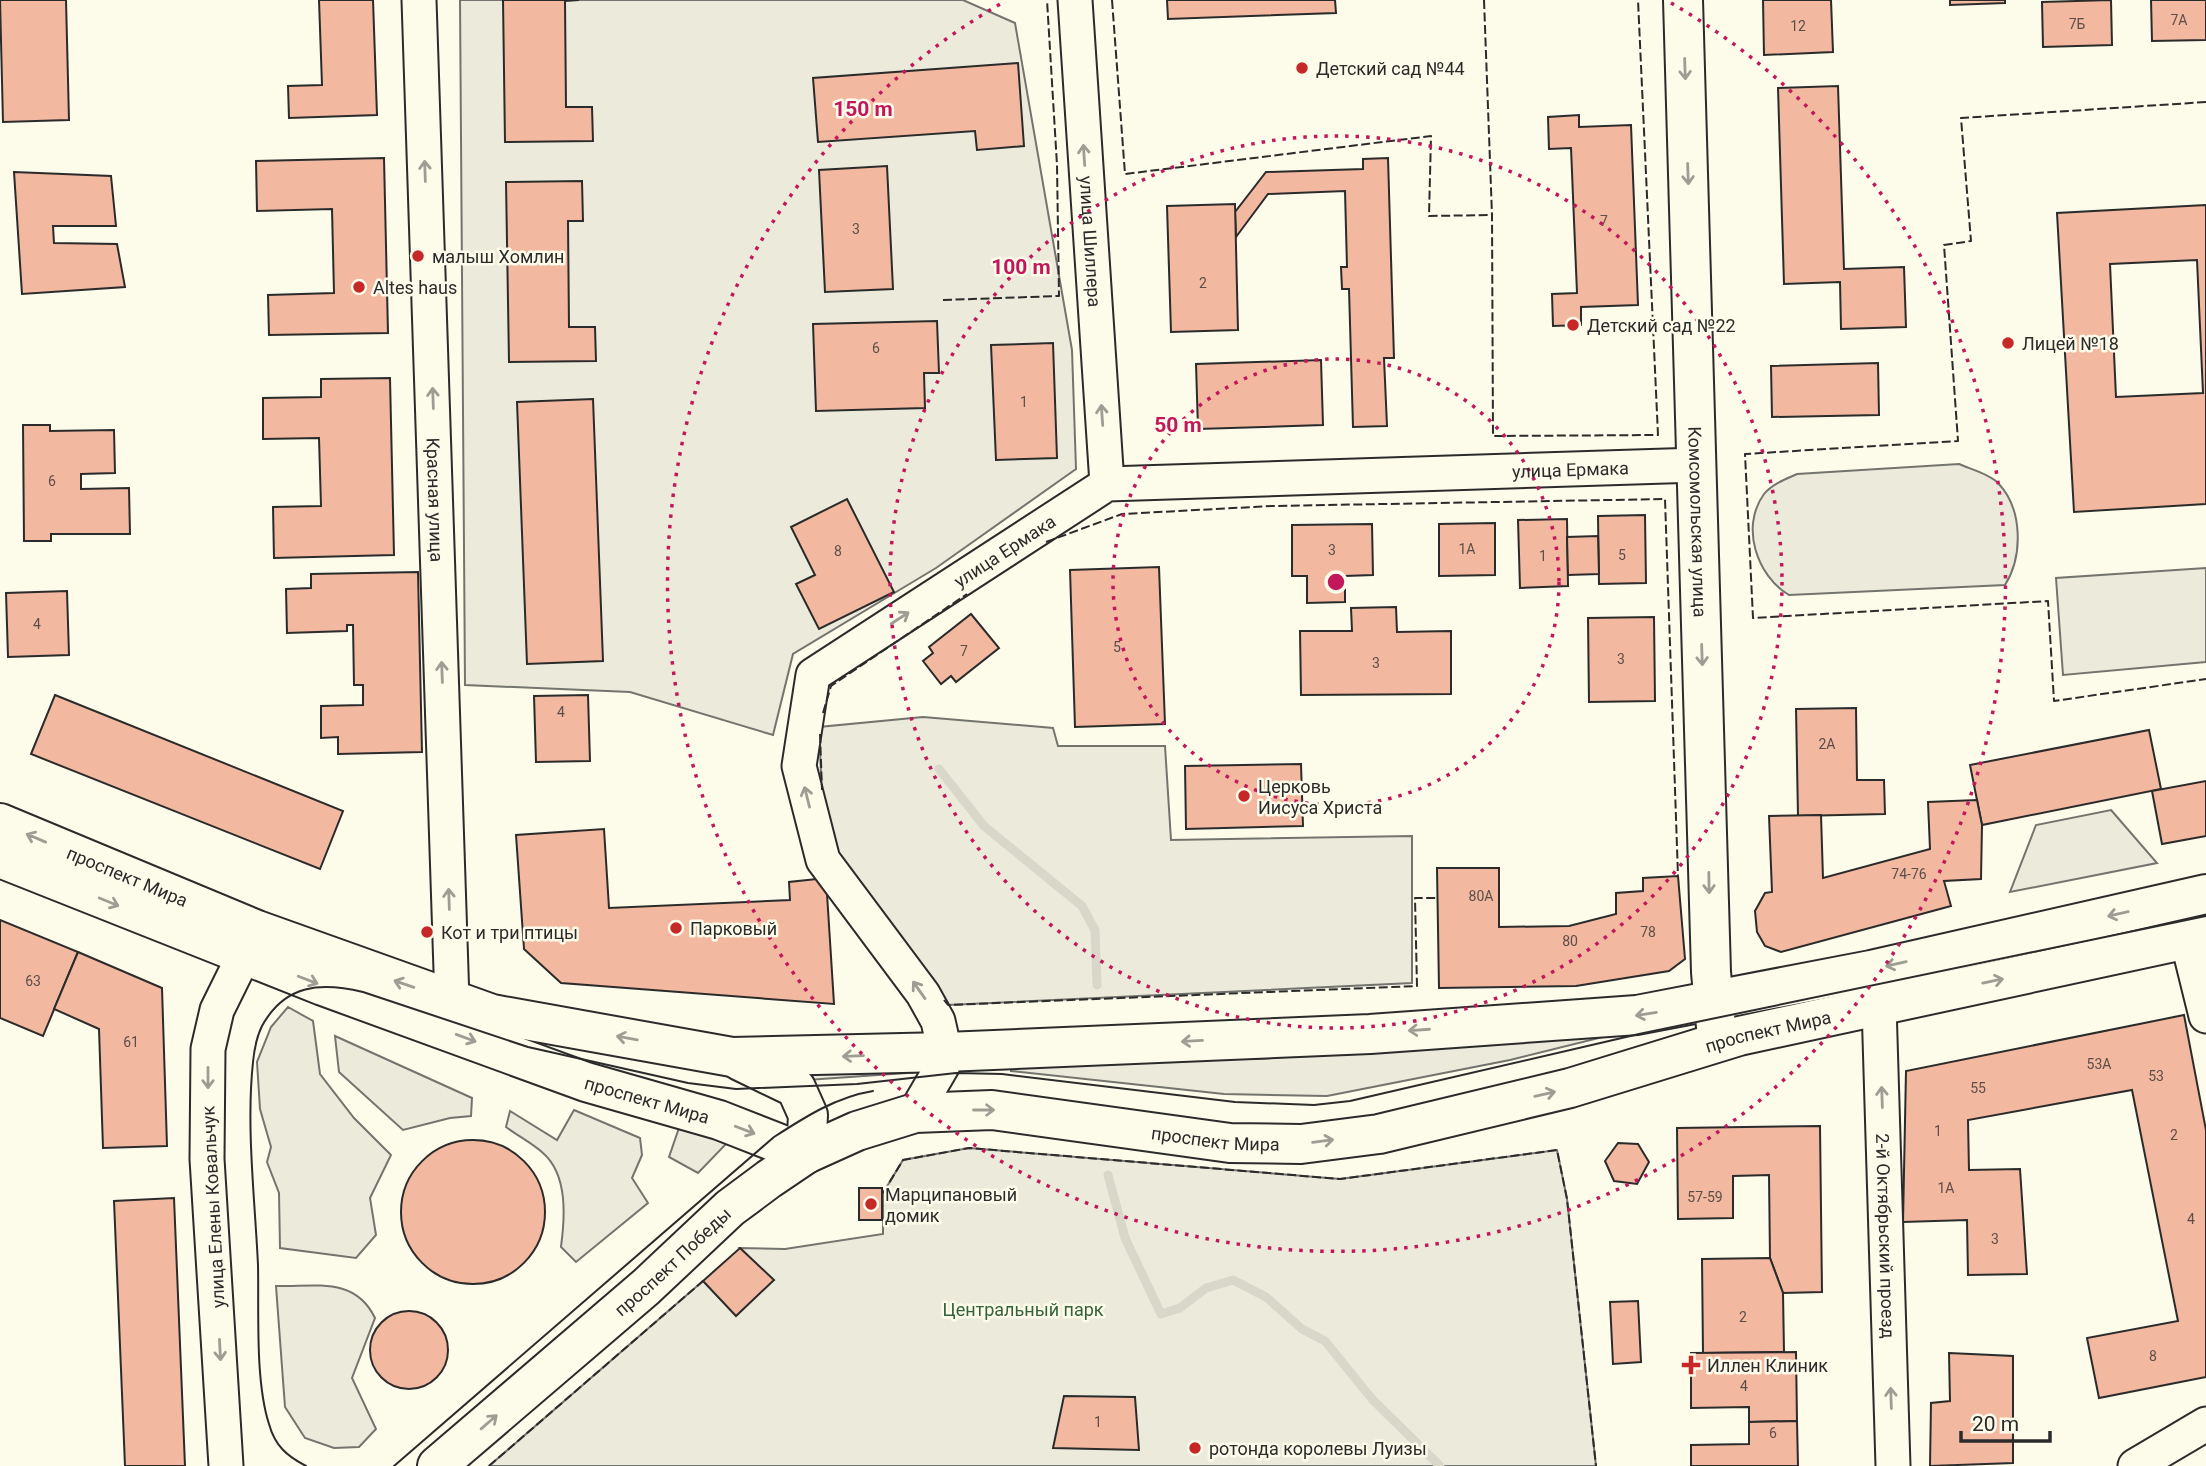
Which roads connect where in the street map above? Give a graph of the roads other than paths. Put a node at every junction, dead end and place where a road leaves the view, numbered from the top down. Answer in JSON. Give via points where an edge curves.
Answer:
{"nodes":[{"id":1,"x":419,"y":0,"type":"edge"},
{"id":2,"x":1075,"y":0,"type":"edge"},
{"id":3,"x":1683,"y":0,"type":"edge"},
{"id":4,"x":1698,"y":465,"type":"junction"},
{"id":5,"x":1107,"y":484,"type":"junction"},
{"id":6,"x":0,"y":823,"type":"edge"},
{"id":7,"x":0,"y":858,"type":"edge"},
{"id":8,"x":2206,"y":894,"type":"edge"},
{"id":9,"x":2197,"y":937,"type":"edge"},
{"id":10,"x":251,"y":943,"type":"junction"},
{"id":11,"x":453,"y":1001,"type":"junction"},
{"id":12,"x":1713,"y":1002,"type":"junction"},
{"id":13,"x":1878,"y":1005,"type":"junction"},
{"id":14,"x":2206,"y":1016,"type":"edge"},
{"id":15,"x":1718,"y":1042,"type":"junction"},
{"id":16,"x":945,"y":1052,"type":"junction"},
{"id":17,"x":732,"y":1057,"type":"junction"},
{"id":18,"x":915,"y":1113,"type":"junction"},
{"id":19,"x":806,"y":1154,"type":"junction"},
{"id":20,"x":2206,"y":1424,"type":"edge"},
{"id":21,"x":226,"y":1466,"type":"edge"},
{"id":22,"x":438,"y":1466,"type":"edge"},
{"id":23,"x":1893,"y":1466,"type":"edge"},
{"id":24,"x":2135,"y":1466,"type":"edge"}],
"edges":[{"from":11,"to":1,"type":"street","name":"Красная улица","one_way":true},
{"from":5,"to":2,"type":"street","name":"улица Шиллера","one_way":true},
{"from":3,"to":4,"type":"main road","name":"Комсомольская улица","one_way":true},
{"from":4,"to":5,"type":"street","name":"улица Ермака"},
{"from":4,"to":12,"type":"main road","name":"Комсомольская улица","one_way":true},
{"from":16,"to":5,"type":"street","name":"улица Ермака","one_way":true,"via":[[938,1021],[923,994],[823,860],[799,766],[813,675]]},
{"from":10,"to":6,"type":"main road","name":"проспект Мира","one_way":true},
{"from":7,"to":10,"type":"main road","name":"проспект Мира","one_way":true},
{"from":8,"to":12,"type":"main road","name":"проспект Мира","one_way":true},
{"from":13,"to":9,"type":"main road","name":"проспект Мира","one_way":true},
{"from":9,"to":14,"type":"street"},
{"from":11,"to":10,"type":"main road","name":"проспект Мира","one_way":true},
{"from":10,"to":19,"type":"main road","name":"проспект Мира","one_way":true,"via":[[586,1082],[719,1120]]},
{"from":10,"to":21,"type":"street","name":"улица Елены Ковальчук","one_way":true,"via":[[216,1010],[208,1049],[207,1159]]},
{"from":17,"to":11,"type":"main road","name":"проспект Мира","one_way":true,"via":[[492,1014]]},
{"from":12,"to":15,"type":"main road","name":"Комсомольская улица"},
{"from":12,"to":16,"type":"main road","name":"проспект Мира","one_way":true,"via":[[1637,1015],[1383,1033]]},
{"from":13,"to":15,"type":"main road","name":"проспект Мира"},
{"from":23,"to":13,"type":"street","name":"2-й Октябрьский проезд","one_way":true},
{"from":18,"to":15,"type":"main road","name":"проспект Мира","one_way":true,"via":[[992,1110],[1230,1143],[1301,1144],[1379,1134],[1542,1095]]},
{"from":16,"to":17,"type":"main road","name":"проспект Мира","one_way":true},
{"from":16,"to":18,"type":"street","via":[[935,1083]]},
{"from":17,"to":19,"type":"main road","via":[[796,1088],[808,1115]]},
{"from":18,"to":19,"type":"main road","name":"проспект Мира","via":[[857,1131]]},
{"from":22,"to":19,"type":"main road","name":"проспект Победы","one_way":true,"via":[[646,1287],[730,1208]]},
{"from":20,"to":24,"type":"street"}]}
